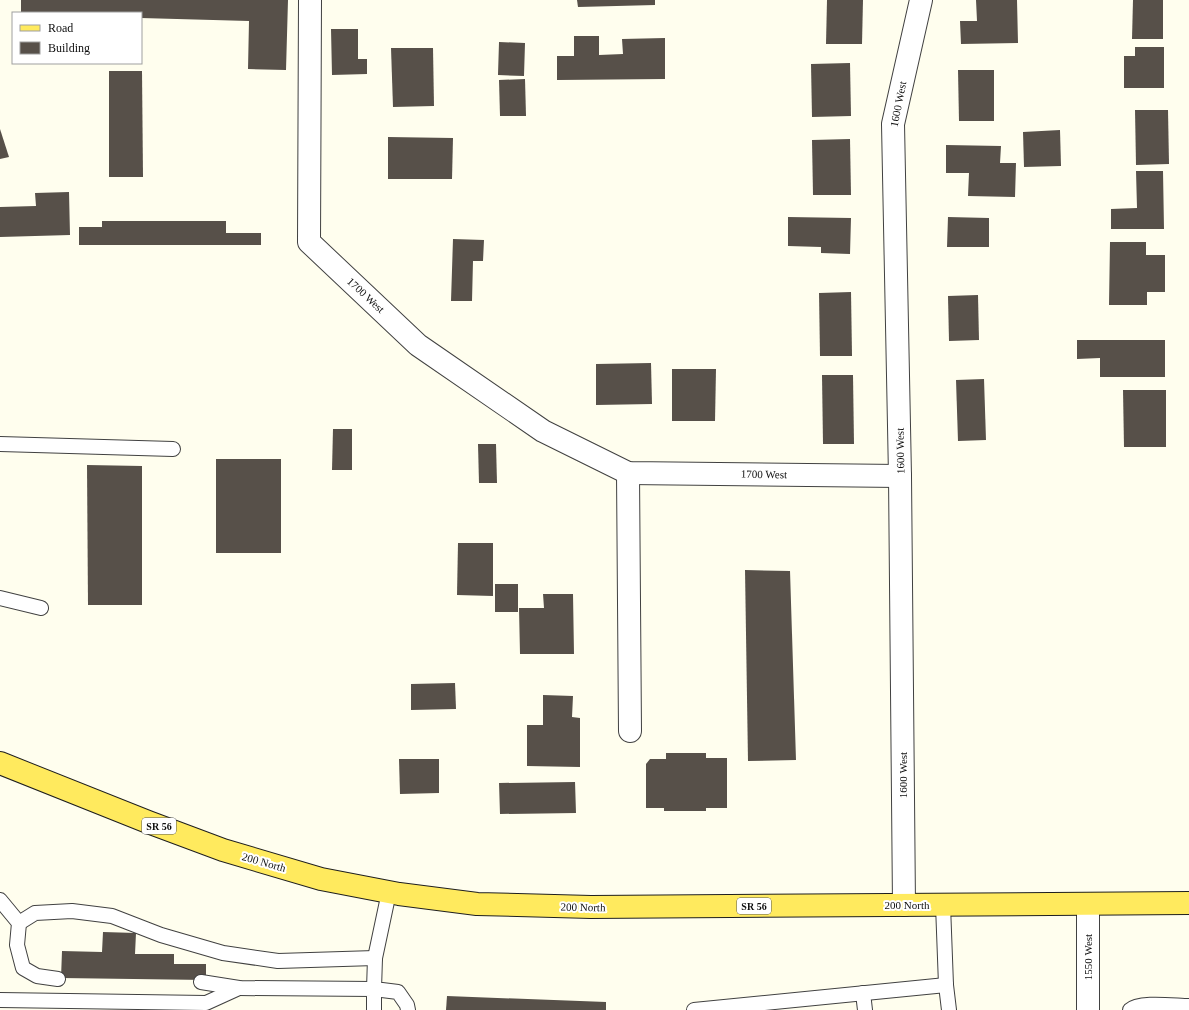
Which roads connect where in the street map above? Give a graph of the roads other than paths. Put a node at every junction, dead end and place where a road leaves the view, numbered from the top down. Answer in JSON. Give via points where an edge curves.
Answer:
{"nodes":[{"id":1,"x":310,"y":0,"type":"edge"},
{"id":2,"x":921,"y":0,"type":"edge"},
{"id":3,"x":0,"y":444,"type":"edge"},
{"id":4,"x":173,"y":449,"type":"dead end"},
{"id":5,"x":628,"y":473,"type":"junction"},
{"id":6,"x":900,"y":476,"type":"junction"},
{"id":7,"x":0,"y":598,"type":"edge"},
{"id":8,"x":41,"y":608,"type":"dead end"},
{"id":9,"x":630,"y":731,"type":"dead end"},
{"id":10,"x":0,"y":762,"type":"edge"},
{"id":11,"x":389,"y":892,"type":"junction"},
{"id":12,"x":0,"y":900,"type":"edge"},
{"id":13,"x":1189,"y":903,"type":"edge"},
{"id":14,"x":1088,"y":904,"type":"junction"},
{"id":15,"x":904,"y":905,"type":"junction"},
{"id":16,"x":943,"y":905,"type":"junction"},
{"id":17,"x":19,"y":923,"type":"junction"},
{"id":18,"x":375,"y":958,"type":"junction"},
{"id":19,"x":58,"y":979,"type":"dead end"},
{"id":20,"x":201,"y":982,"type":"dead end"},
{"id":21,"x":946,"y":986,"type":"junction"},
{"id":22,"x":239,"y":988,"type":"junction"},
{"id":23,"x":374,"y":989,"type":"junction"},
{"id":24,"x":863,"y":993,"type":"junction"},
{"id":25,"x":0,"y":1000,"type":"edge"},
{"id":26,"x":1189,"y":1006,"type":"edge"},
{"id":27,"x":374,"y":1010,"type":"edge"},
{"id":28,"x":408,"y":1010,"type":"edge"},
{"id":29,"x":694,"y":1010,"type":"edge"},
{"id":30,"x":865,"y":1010,"type":"edge"},
{"id":31,"x":949,"y":1010,"type":"edge"},
{"id":32,"x":1088,"y":1010,"type":"edge"},
{"id":33,"x":1130,"y":1010,"type":"edge"}],
"edges":[{"from":1,"to":5,"type":"street","name":"1700 West","via":[[310,242],[418,344],[543,431]]},
{"from":2,"to":6,"type":"street","name":"1600 West","via":[[893,124]]},
{"from":3,"to":4,"type":"lane"},
{"from":5,"to":6,"type":"street","name":"1700 West"},
{"from":5,"to":9,"type":"street"},
{"from":6,"to":15,"type":"street","name":"1600 West"},
{"from":7,"to":8,"type":"lane"},
{"from":10,"to":11,"type":"main road","name":"200 North","number":"SR 56","via":[[223,850],[321,879]]},
{"from":11,"to":15,"type":"main road","name":"200 North","number":"SR 56","via":[[477,904],[591,907]]},
{"from":11,"to":18,"type":"lane"},
{"from":12,"to":17,"type":"lane"},
{"from":13,"to":14,"type":"main road","name":"200 North","number":"SR 56"},
{"from":14,"to":16,"type":"main road","name":"200 North","number":"SR 56"},
{"from":14,"to":32,"type":"street","name":"1550 West"},
{"from":15,"to":16,"type":"main road","name":"200 North","number":"SR 56"},
{"from":16,"to":21,"type":"lane"},
{"from":17,"to":18,"type":"lane","via":[[35,913],[72,911],[112,916],[161,935],[223,953],[278,961]]},
{"from":17,"to":19,"type":"lane","via":[[17,945],[24,968],[37,976]]},
{"from":18,"to":23,"type":"lane"},
{"from":20,"to":22,"type":"lane"},
{"from":21,"to":24,"type":"lane"},
{"from":21,"to":31,"type":"lane"},
{"from":22,"to":23,"type":"lane"},
{"from":22,"to":25,"type":"lane","via":[[206,1004]]},
{"from":23,"to":27,"type":"lane"},
{"from":23,"to":28,"type":"lane","via":[[398,992]]},
{"from":24,"to":29,"type":"lane"},
{"from":24,"to":30,"type":"lane"},
{"from":26,"to":33,"type":"lane","via":[[1141,1005]]}]}
